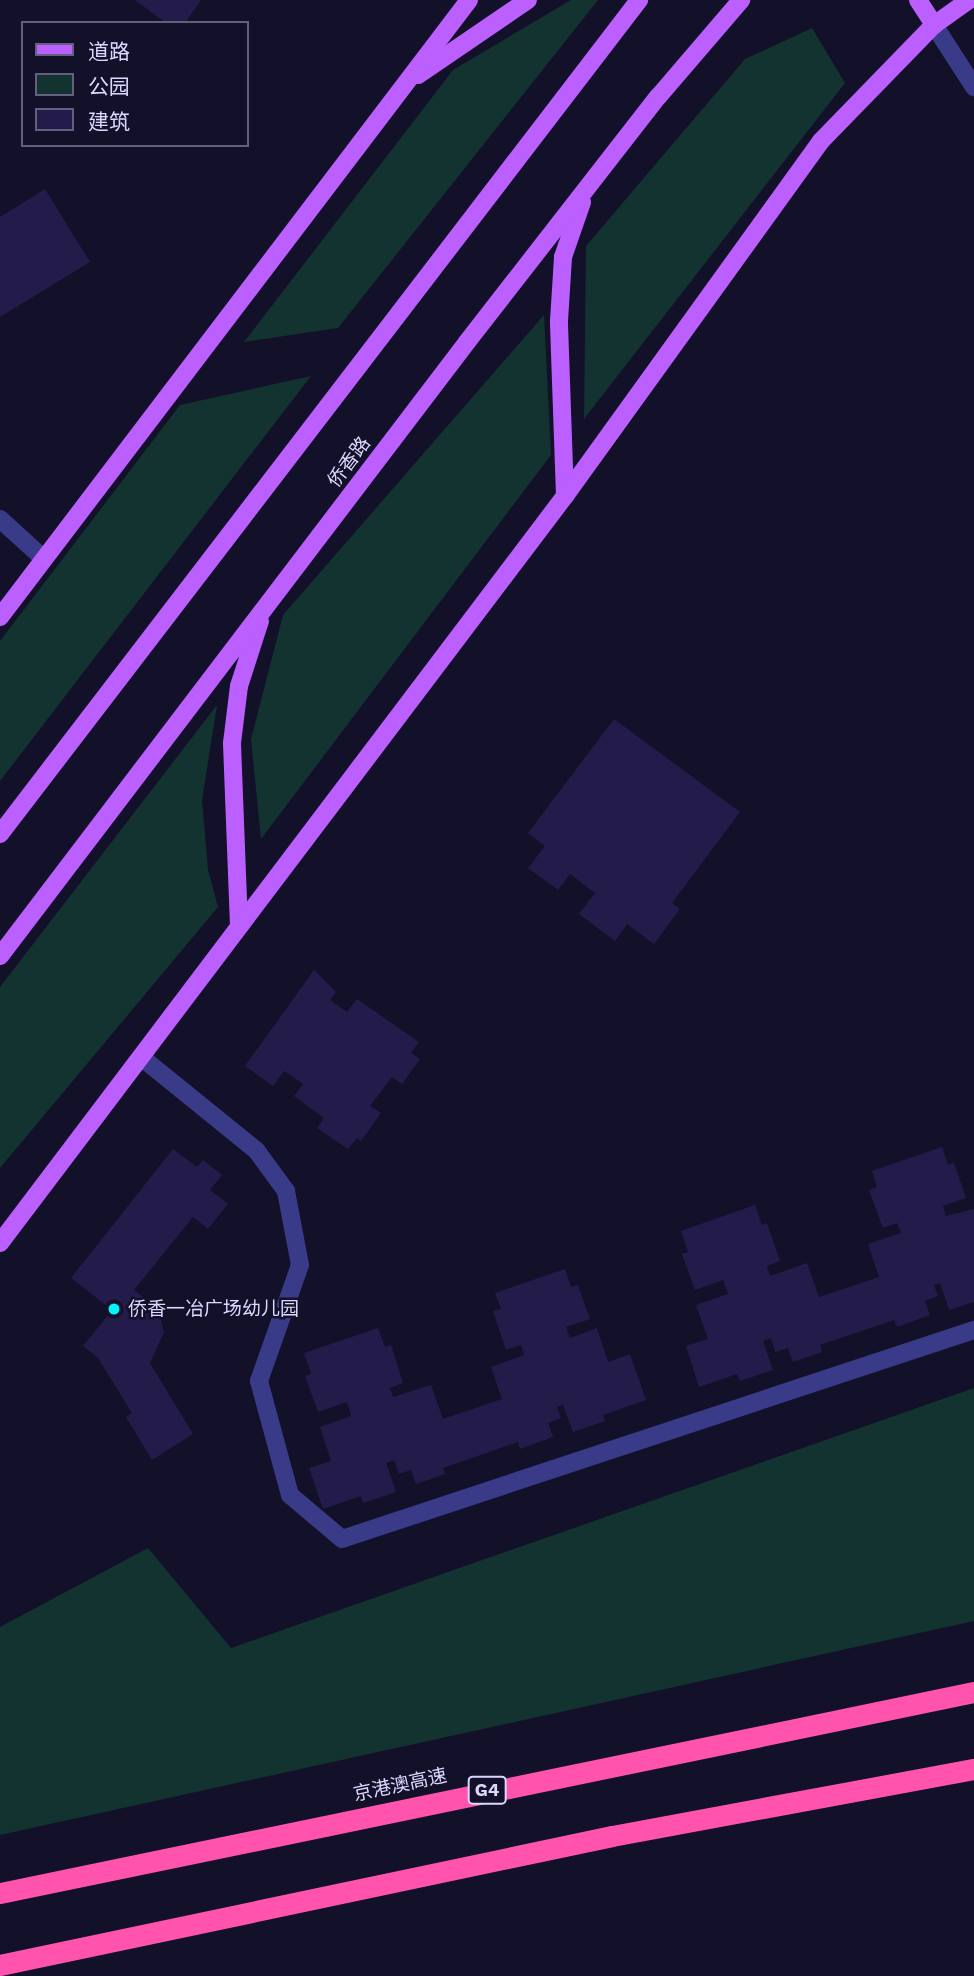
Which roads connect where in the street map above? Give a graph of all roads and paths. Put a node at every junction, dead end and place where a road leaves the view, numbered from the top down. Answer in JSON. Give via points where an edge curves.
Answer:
{"nodes":[{"id":1,"x":469,"y":0,"type":"edge"},
{"id":2,"x":528,"y":0,"type":"edge"},
{"id":3,"x":639,"y":0,"type":"edge"},
{"id":4,"x":741,"y":0,"type":"edge"},
{"id":5,"x":918,"y":0,"type":"edge"},
{"id":6,"x":969,"y":0,"type":"edge"},
{"id":7,"x":934,"y":24,"type":"junction"},
{"id":8,"x":974,"y":87,"type":"edge"},
{"id":9,"x":401,"y":88,"type":"junction"},
{"id":10,"x":586,"y":189,"type":"junction"},
{"id":11,"x":565,"y":496,"type":"junction"},
{"id":12,"x":0,"y":519,"type":"edge"},
{"id":13,"x":44,"y":559,"type":"junction"},
{"id":14,"x":265,"y":608,"type":"junction"},
{"id":15,"x":0,"y":617,"type":"edge"},
{"id":16,"x":0,"y":834,"type":"edge"},
{"id":17,"x":239,"y":926,"type":"junction"},
{"id":18,"x":0,"y":956,"type":"edge"},
{"id":19,"x":141,"y":1056,"type":"junction"},
{"id":20,"x":0,"y":1242,"type":"edge"},
{"id":21,"x":974,"y":1330,"type":"edge"},
{"id":22,"x":974,"y":1692,"type":"edge"},
{"id":23,"x":974,"y":1769,"type":"edge"},
{"id":24,"x":0,"y":1893,"type":"edge"},
{"id":25,"x":0,"y":1965,"type":"edge"}],
"edges":[{"from":1,"to":9,"type":"main road"},
{"from":2,"to":9,"type":"main road"},
{"from":3,"to":16,"type":"main road"},
{"from":4,"to":10,"type":"main road","name":"侨香路"},
{"from":5,"to":7,"type":"main road"},
{"from":6,"to":7,"type":"main road"},
{"from":7,"to":8,"type":"street"},
{"from":7,"to":11,"type":"main road","via":[[821,141]]},
{"from":9,"to":13,"type":"main road"},
{"from":10,"to":11,"type":"main road","via":[[563,257],[559,321]]},
{"from":10,"to":14,"type":"main road","name":"侨香路"},
{"from":11,"to":17,"type":"main road"},
{"from":12,"to":13,"type":"street"},
{"from":13,"to":15,"type":"main road"},
{"from":14,"to":17,"type":"main road","via":[[239,686],[232,743]]},
{"from":14,"to":18,"type":"main road","name":"侨香路"},
{"from":17,"to":19,"type":"main road"},
{"from":19,"to":20,"type":"main road"},
{"from":19,"to":21,"type":"street","via":[[256,1150],[286,1191],[300,1265],[260,1381],[290,1495],[342,1539]]},
{"from":22,"to":24,"type":"highway","name":"京港澳高速","number":"G4"},
{"from":23,"to":25,"type":"highway","via":[[612,1836]]}]}
